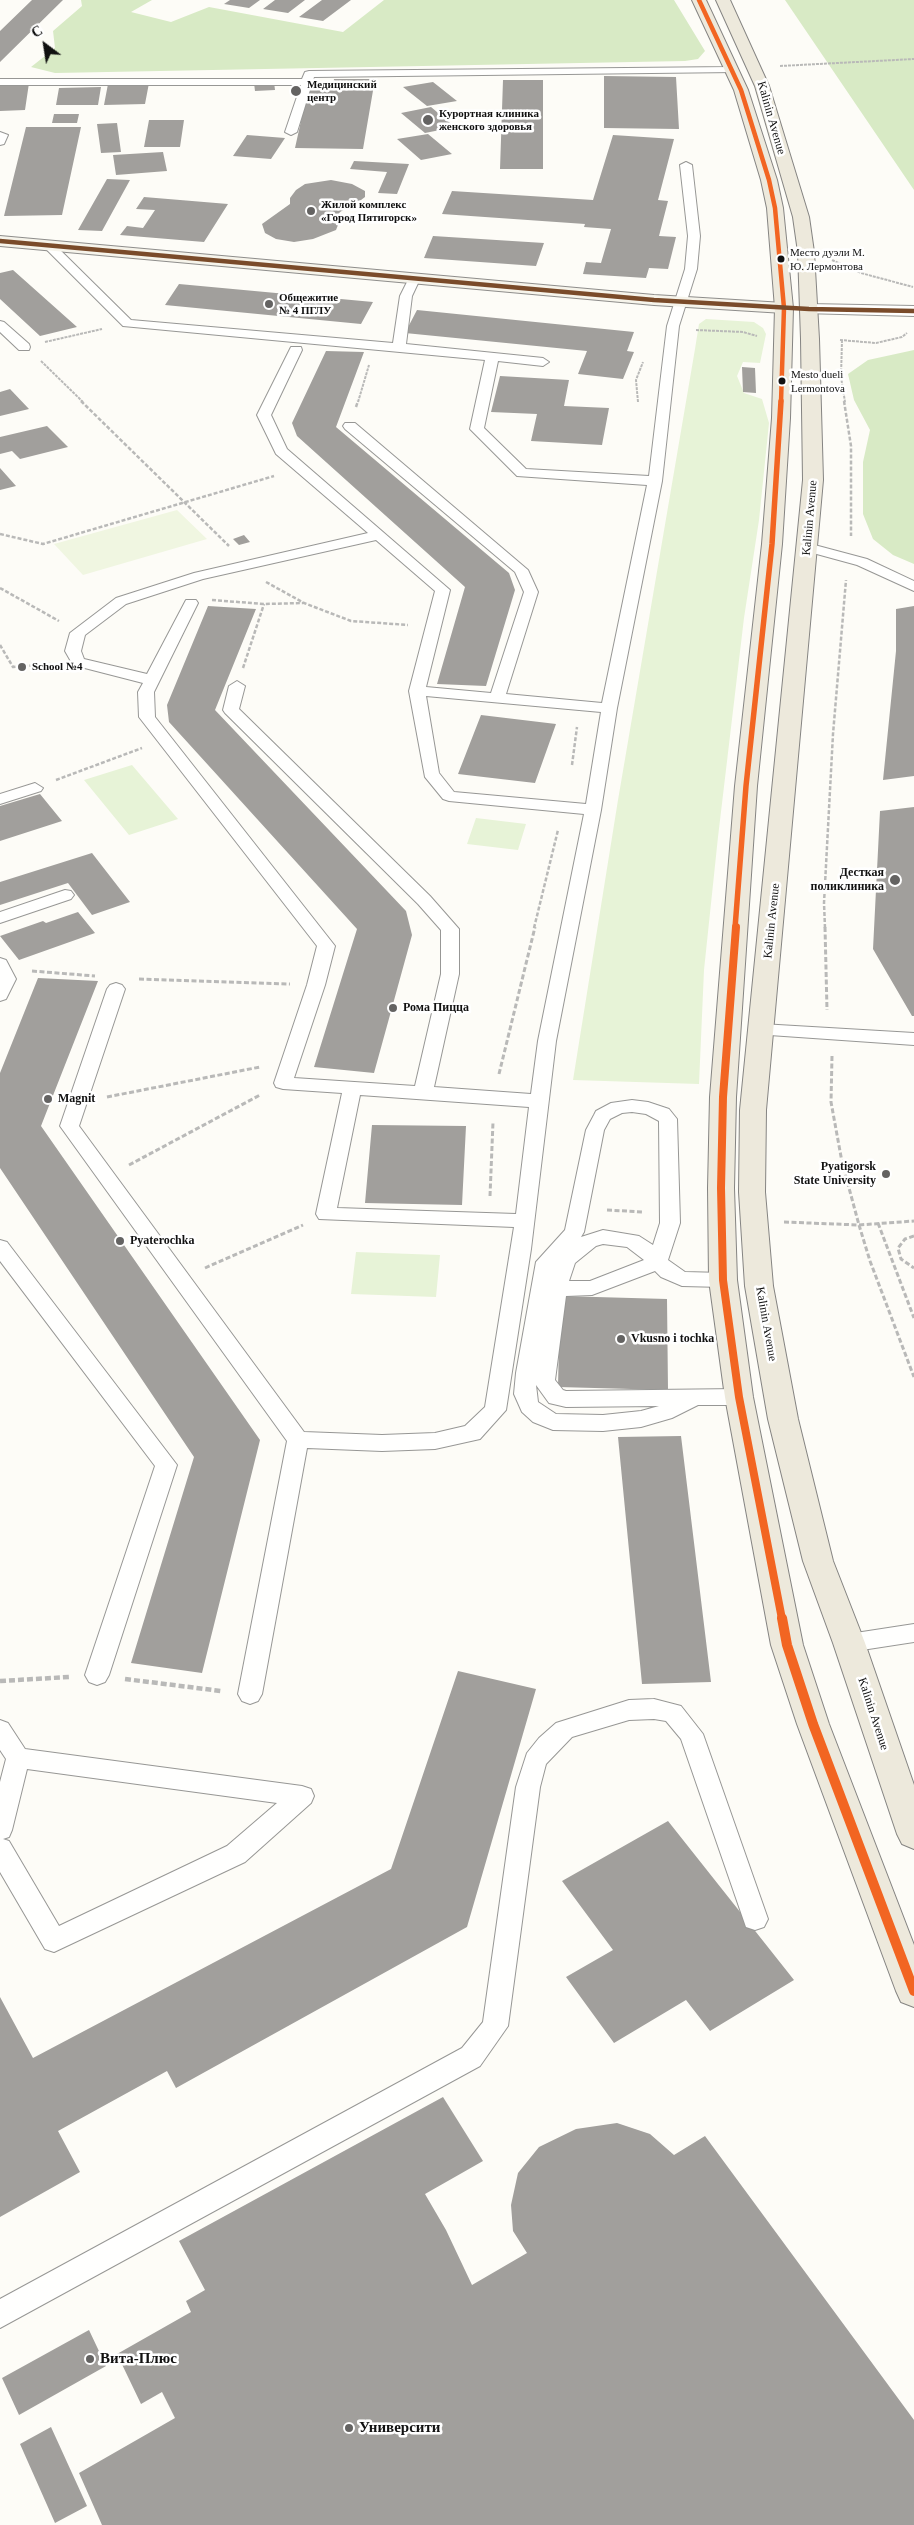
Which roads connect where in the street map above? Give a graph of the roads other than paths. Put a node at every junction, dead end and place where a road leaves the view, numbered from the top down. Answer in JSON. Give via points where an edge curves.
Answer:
{"nodes":[{"id":1,"x":699,"y":0,"type":"edge"},
{"id":2,"x":723,"y":0,"type":"edge"},
{"id":3,"x":732,"y":70,"type":"junction"},
{"id":4,"x":0,"y":82,"type":"edge"},
{"id":5,"x":307,"y":82,"type":"junction"},
{"id":6,"x":291,"y":132,"type":"dead end"},
{"id":7,"x":686,"y":165,"type":"dead end"},
{"id":8,"x":0,"y":241,"type":"edge"},
{"id":9,"x":48,"y":245,"type":"junction"},
{"id":10,"x":414,"y":279,"type":"junction"},
{"id":11,"x":680,"y":302,"type":"junction"},
{"id":12,"x":796,"y":308,"type":"junction"},
{"id":13,"x":914,"y":310,"type":"edge"},
{"id":14,"x":0,"y":324,"type":"edge"},
{"id":15,"x":399,"y":347,"type":"junction"},
{"id":16,"x":24,"y":348,"type":"road end"},
{"id":17,"x":296,"y":350,"type":"dead end"},
{"id":18,"x":492,"y":357,"type":"junction"},
{"id":19,"x":543,"y":362,"type":"dead end"},
{"id":20,"x":350,"y":426,"type":"road end"},
{"id":21,"x":777,"y":478,"type":"junction"},
{"id":22,"x":814,"y":480,"type":"junction"},
{"id":23,"x":655,"y":481,"type":"junction"},
{"id":24,"x":379,"y":534,"type":"junction"},
{"id":25,"x":807,"y":547,"type":"junction"},
{"id":26,"x":914,"y":587,"type":"edge"},
{"id":27,"x":191,"y":603,"type":"road end"},
{"id":28,"x":151,"y":680,"type":"junction"},
{"id":29,"x":237,"y":686,"type":"road end"},
{"id":30,"x":417,"y":691,"type":"junction"},
{"id":31,"x":497,"y":698,"type":"junction"},
{"id":32,"x":609,"y":708,"type":"junction"},
{"id":33,"x":34,"y":788,"type":"road end"},
{"id":34,"x":0,"y":799,"type":"edge"},
{"id":35,"x":593,"y":810,"type":"junction"},
{"id":36,"x":65,"y":895,"type":"dead end"},
{"id":37,"x":0,"y":918,"type":"edge"},
{"id":38,"x":2,"y":966,"type":"edge"},
{"id":39,"x":116,"y":989,"type":"dead end"},
{"id":40,"x":0,"y":995,"type":"edge"},
{"id":41,"x":761,"y":1030,"type":"junction"},
{"id":42,"x":914,"y":1039,"type":"edge"},
{"id":43,"x":352,"y":1089,"type":"junction"},
{"id":44,"x":423,"y":1094,"type":"junction"},
{"id":45,"x":539,"y":1101,"type":"junction"},
{"id":46,"x":524,"y":1221,"type":"junction"},
{"id":47,"x":0,"y":1247,"type":"edge"},
{"id":48,"x":658,"y":1262,"type":"junction"},
{"id":49,"x":723,"y":1280,"type":"junction"},
{"id":50,"x":557,"y":1288,"type":"junction"},
{"id":51,"x":696,"y":1397,"type":"junction"},
{"id":52,"x":739,"y":1397,"type":"junction"},
{"id":53,"x":298,"y":1440,"type":"junction"},
{"id":54,"x":914,"y":1633,"type":"edge"},
{"id":55,"x":849,"y":1643,"type":"junction"},
{"id":56,"x":97,"y":1675,"type":"road end"},
{"id":57,"x":250,"y":1694,"type":"road end"},
{"id":58,"x":0,"y":1730,"type":"edge"},
{"id":59,"x":18,"y":1758,"type":"junction"},
{"id":60,"x":0,"y":1830,"type":"edge"},
{"id":61,"x":914,"y":1834,"type":"edge"},
{"id":62,"x":0,"y":1849,"type":"edge"},
{"id":63,"x":755,"y":1919,"type":"dead end"},
{"id":64,"x":914,"y":1991,"type":"edge"},
{"id":65,"x":0,"y":2314,"type":"edge"}],
"edges":[{"from":1,"to":3,"type":"main road","name":"Kalinin Avenue"},
{"from":2,"to":12,"type":"main road","name":"Kalinin Avenue","via":[[756,68],[801,217],[806,252]]},
{"from":3,"to":5,"type":"lane","via":[[309,74]]},
{"from":3,"to":12,"type":"main road","name":"Kalinin Avenue","via":[[771,189],[782,272]]},
{"from":4,"to":5,"type":"lane"},
{"from":5,"to":6,"type":"lane"},
{"from":7,"to":11,"type":"lane","via":[[694,236],[691,269]]},
{"from":8,"to":9,"type":"street"},
{"from":9,"to":10,"type":"street"},
{"from":9,"to":15,"type":"lane","via":[[127,323]]},
{"from":10,"to":11,"type":"street"},
{"from":10,"to":15,"type":"lane","via":[[406,296]]},
{"from":11,"to":12,"type":"street"},
{"from":11,"to":23,"type":"lane","via":[[673,326]]},
{"from":12,"to":13,"type":"street"},
{"from":12,"to":21,"type":"main road","name":"Kalinin Avenue","via":[[781,418]]},
{"from":12,"to":22,"type":"main road","name":"Kalinin Avenue"},
{"from":14,"to":16,"type":"lane"},
{"from":15,"to":18,"type":"lane"},
{"from":17,"to":24,"type":"lane","via":[[264,415],[281,451]]},
{"from":18,"to":19,"type":"lane"},
{"from":18,"to":23,"type":"lane","via":[[477,429],[522,473]]},
{"from":20,"to":31,"type":"lane","via":[[520,570],[531,592]]},
{"from":21,"to":22,"type":"main road"},
{"from":21,"to":49,"type":"main road","name":"Kalinin Avenue","via":[[746,786],[723,1097]]},
{"from":22,"to":25,"type":"main road","name":"Kalinin Avenue"},
{"from":23,"to":32,"type":"lane"},
{"from":24,"to":28,"type":"lane","via":[[200,576],[121,601],[78,633],[73,651],[78,662]]},
{"from":24,"to":30,"type":"lane","via":[[443,590]]},
{"from":25,"to":26,"type":"lane","via":[[849,558]]},
{"from":25,"to":41,"type":"main road","name":"Kalinin Avenue"},
{"from":27,"to":28,"type":"lane"},
{"from":28,"to":43,"type":"lane","via":[[146,692],[147,717],[326,946],[283,1083]]},
{"from":29,"to":44,"type":"lane","via":[[231,710],[450,929],[450,974]]},
{"from":30,"to":31,"type":"lane"},
{"from":30,"to":35,"type":"lane","via":[[431,774],[449,796]]},
{"from":31,"to":32,"type":"lane"},
{"from":32,"to":35,"type":"lane"},
{"from":33,"to":34,"type":"lane"},
{"from":35,"to":45,"type":"lane","via":[[547,1041]]},
{"from":36,"to":37,"type":"lane"},
{"from":38,"to":40,"type":"lane","via":[[7,979]]},
{"from":39,"to":53,"type":"lane","via":[[69,1126]]},
{"from":41,"to":42,"type":"lane"},
{"from":41,"to":55,"type":"main road","name":"Kalinin Avenue","via":[[753,1110],[752,1183],[760,1286],[783,1420],[818,1560]]},
{"from":43,"to":44,"type":"lane"},
{"from":43,"to":46,"type":"lane","via":[[326,1214]]},
{"from":44,"to":45,"type":"lane"},
{"from":45,"to":46,"type":"lane"},
{"from":46,"to":53,"type":"lane","via":[[495,1410],[472,1433],[426,1441],[382,1443]]},
{"from":47,"to":56,"type":"lane","via":[[166,1465]]},
{"from":48,"to":49,"type":"lane","via":[[682,1279]]},
{"from":48,"to":50,"type":"lane","via":[[592,1288]]},
{"from":48,"to":50,"type":"lane","via":[[632,1242],[603,1238],[589,1241],[568,1258]]},
{"from":48,"to":51,"type":"lane","via":[[670,1223],[668,1119],[648,1108],[618,1107],[603,1116],[595,1130],[574,1232],[546,1262],[525,1394],[529,1406],[553,1422],[641,1419]]},
{"from":49,"to":52,"type":"main road","name":"Kalinin Avenue"},
{"from":50,"to":51,"type":"lane","via":[[544,1382],[556,1397],[602,1400]]},
{"from":51,"to":52,"type":"lane"},
{"from":52,"to":64,"type":"main road","name":"Kalinin Avenue","via":[[787,1646],[812,1724]]},
{"from":53,"to":57,"type":"lane"},
{"from":54,"to":55,"type":"lane"},
{"from":55,"to":61,"type":"main road","name":"Kalinin Avenue"},
{"from":58,"to":59,"type":"lane"},
{"from":59,"to":60,"type":"lane"},
{"from":59,"to":62,"type":"lane","via":[[302,1796],[236,1854],[54,1941]]},
{"from":63,"to":65,"type":"lane","via":[[691,1734],[673,1713],[654,1709],[629,1710],[564,1730],[535,1760],[528,1788],[495,2026],[471,2057]]}]}
